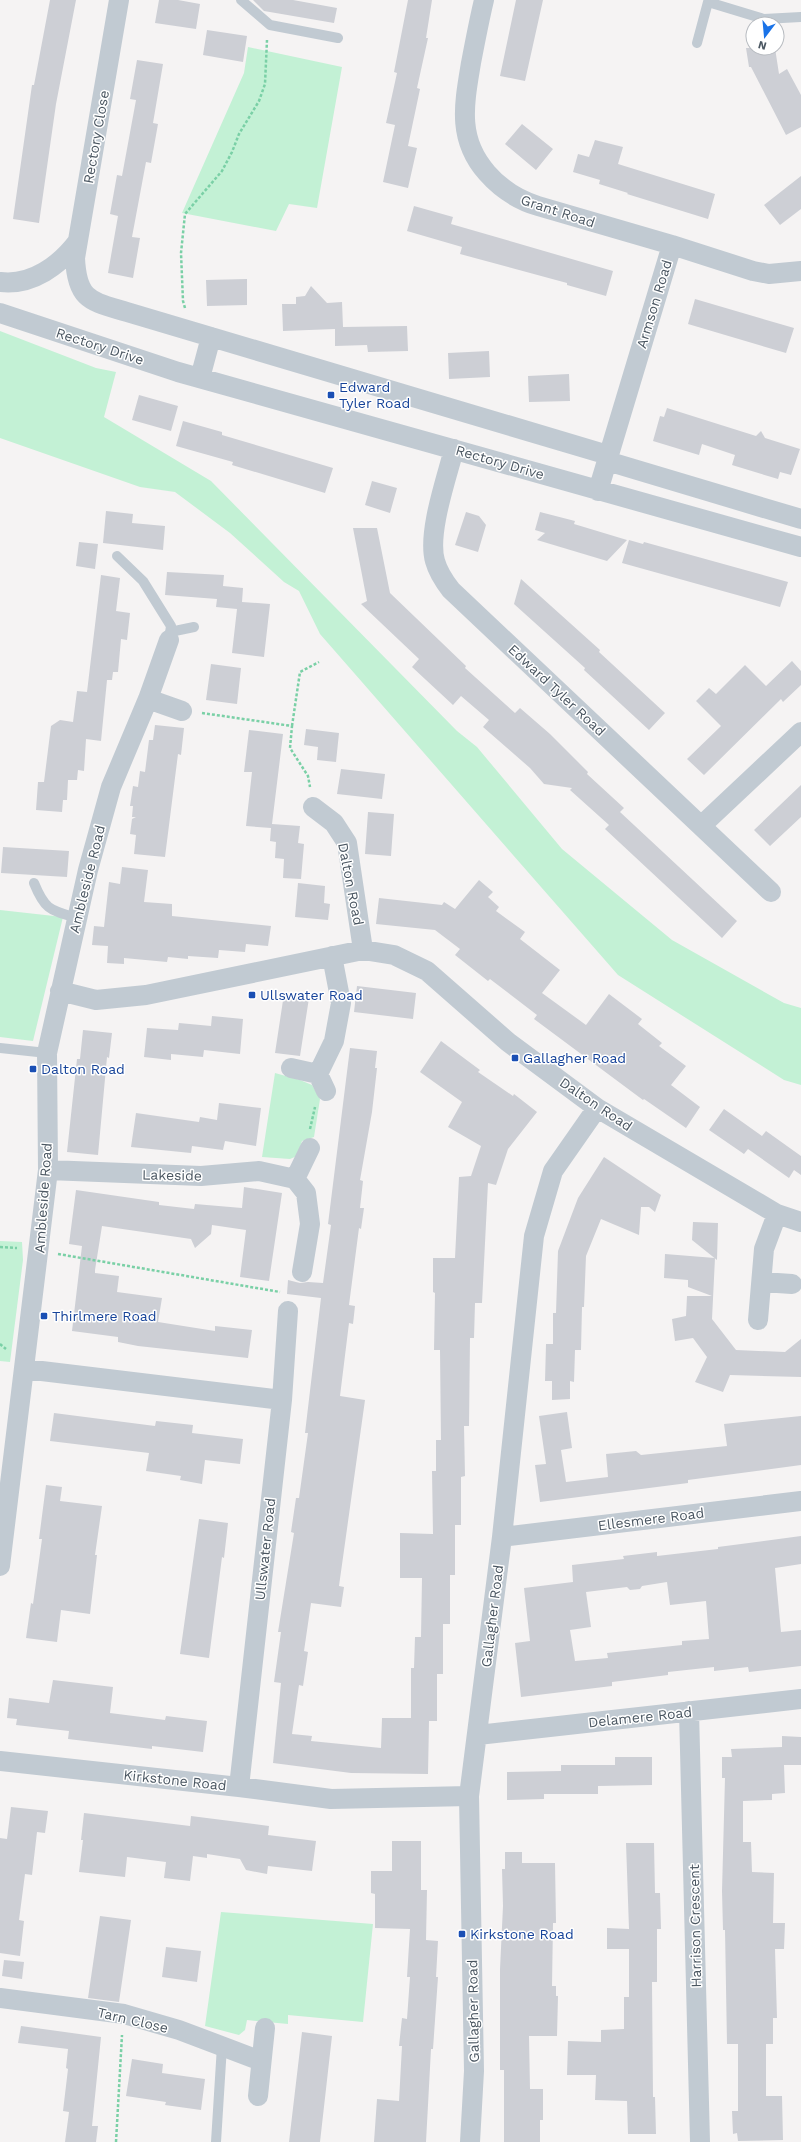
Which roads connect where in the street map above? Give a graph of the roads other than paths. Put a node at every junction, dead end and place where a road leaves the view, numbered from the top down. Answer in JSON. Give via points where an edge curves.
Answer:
{"nodes":[{"id":1,"x":119,"y":0,"type":"edge"},
{"id":2,"x":241,"y":0,"type":"edge"},
{"id":3,"x":484,"y":0,"type":"edge"},
{"id":4,"x":801,"y":17,"type":"edge"},
{"id":5,"x":338,"y":38,"type":"dead end"},
{"id":6,"x":697,"y":43,"type":"dead end"},
{"id":7,"x":78,"y":241,"type":"junction"},
{"id":8,"x":672,"y":245,"type":"junction"},
{"id":9,"x":801,"y":271,"type":"edge"},
{"id":10,"x":0,"y":282,"type":"edge"},
{"id":11,"x":0,"y":313,"type":"edge"},
{"id":12,"x":202,"y":334,"type":"junction"},
{"id":13,"x":200,"y":378,"type":"junction"},
{"id":14,"x":454,"y":449,"type":"junction"},
{"id":15,"x":607,"y":458,"type":"junction"},
{"id":16,"x":598,"y":490,"type":"junction"},
{"id":17,"x":801,"y":519,"type":"edge"},
{"id":18,"x":801,"y":547,"type":"edge"},
{"id":19,"x":116,"y":556,"type":"dead end"},
{"id":20,"x":194,"y":627,"type":"dead end"},
{"id":21,"x":170,"y":636,"type":"junction"},
{"id":22,"x":148,"y":699,"type":"junction"},
{"id":23,"x":182,"y":711,"type":"road end"},
{"id":24,"x":801,"y":732,"type":"edge"},
{"id":25,"x":313,"y":807,"type":"road end"},
{"id":26,"x":701,"y":826,"type":"junction"},
{"id":27,"x":34,"y":883,"type":"dead end"},
{"id":28,"x":771,"y":892,"type":"dead end"},
{"id":29,"x":77,"y":918,"type":"junction"},
{"id":30,"x":363,"y":950,"type":"junction"},
{"id":31,"x":332,"y":956,"type":"junction"},
{"id":32,"x":60,"y":991,"type":"junction"},
{"id":33,"x":0,"y":1048,"type":"edge"},
{"id":34,"x":47,"y":1052,"type":"junction"},
{"id":35,"x":291,"y":1068,"type":"dead end"},
{"id":36,"x":597,"y":1108,"type":"junction"},
{"id":37,"x":310,"y":1148,"type":"road end"},
{"id":38,"x":48,"y":1170,"type":"junction"},
{"id":39,"x":295,"y":1179,"type":"junction"},
{"id":40,"x":777,"y":1214,"type":"junction"},
{"id":41,"x":801,"y":1222,"type":"edge"},
{"id":42,"x":302,"y":1272,"type":"dead end"},
{"id":43,"x":762,"y":1282,"type":"junction"},
{"id":44,"x":792,"y":1284,"type":"dead end"},
{"id":45,"x":288,"y":1311,"type":"dead end"},
{"id":46,"x":758,"y":1320,"type":"dead end"},
{"id":47,"x":25,"y":1369,"type":"junction"},
{"id":48,"x":282,"y":1400,"type":"junction"},
{"id":49,"x":801,"y":1501,"type":"edge"},
{"id":50,"x":502,"y":1537,"type":"junction"},
{"id":51,"x":0,"y":1566,"type":"edge"},
{"id":52,"x":801,"y":1699,"type":"edge"},
{"id":53,"x":689,"y":1711,"type":"junction"},
{"id":54,"x":478,"y":1735,"type":"junction"},
{"id":55,"x":0,"y":1761,"type":"edge"},
{"id":56,"x":238,"y":1787,"type":"junction"},
{"id":57,"x":469,"y":1796,"type":"junction"},
{"id":58,"x":0,"y":1998,"type":"edge"},
{"id":59,"x":265,"y":2028,"type":"dead end"},
{"id":60,"x":222,"y":2046,"type":"junction"},
{"id":61,"x":261,"y":2061,"type":"junction"},
{"id":62,"x":258,"y":2096,"type":"dead end"},
{"id":63,"x":216,"y":2142,"type":"edge"},
{"id":64,"x":470,"y":2142,"type":"edge"},
{"id":65,"x":700,"y":2142,"type":"edge"}],
"edges":[{"from":1,"to":7,"type":"street","name":"Rectory Close"},
{"from":2,"to":5,"type":"lane","via":[[270,25]]},
{"from":3,"to":8,"type":"street","name":"Grant Road","via":[[464,114],[471,150],[481,166],[502,187],[522,201]]},
{"from":4,"to":6,"type":"lane","via":[[764,19],[708,2]]},
{"from":7,"to":10,"type":"street","via":[[58,263],[44,272],[18,282]]},
{"from":7,"to":12,"type":"street","name":"Rectory Close","via":[[76,273],[82,291],[87,296],[96,302]]},
{"from":8,"to":9,"type":"street","name":"Armson Road","via":[[769,274]]},
{"from":8,"to":15,"type":"street","name":"Armson Road"},
{"from":11,"to":13,"type":"street","name":"Rectory Drive"},
{"from":12,"to":13,"type":"street"},
{"from":12,"to":15,"type":"street"},
{"from":13,"to":14,"type":"street","name":"Rectory Drive"},
{"from":14,"to":16,"type":"street","name":"Rectory Drive"},
{"from":14,"to":26,"type":"street","name":"Edward Tyler Road","via":[[434,530],[434,560],[440,575],[451,590]]},
{"from":15,"to":16,"type":"street","name":"Armson Road"},
{"from":15,"to":17,"type":"street"},
{"from":16,"to":18,"type":"street","name":"Rectory Drive"},
{"from":19,"to":21,"type":"lane","via":[[143,581],[171,626]]},
{"from":20,"to":21,"type":"lane"},
{"from":21,"to":22,"type":"street","name":"Ambleside Road"},
{"from":22,"to":23,"type":"street"},
{"from":22,"to":29,"type":"street","name":"Ambleside Road","via":[[111,787]]},
{"from":24,"to":26,"type":"street"},
{"from":25,"to":30,"type":"street","name":"Dalton Road","via":[[334,823],[347,843]]},
{"from":26,"to":28,"type":"street","name":"Edward Tyler Road"},
{"from":27,"to":29,"type":"lane","via":[[41,901],[52,911]]},
{"from":29,"to":32,"type":"street","name":"Ambleside Road"},
{"from":30,"to":31,"type":"street","name":"Dalton Road"},
{"from":30,"to":36,"type":"street","name":"Dalton Road","via":[[394,955],[427,971],[508,1042]]},
{"from":31,"to":32,"type":"street","name":"Dalton Road","via":[[146,995],[96,1000]]},
{"from":31,"to":35,"type":"street","via":[[340,1003],[334,1041],[322,1083]]},
{"from":32,"to":34,"type":"street","name":"Ambleside Road"},
{"from":33,"to":34,"type":"lane"},
{"from":34,"to":38,"type":"street","name":"Ambleside Road"},
{"from":36,"to":40,"type":"street","name":"Dalton Road"},
{"from":36,"to":50,"type":"street","name":"Gallagher Road","via":[[553,1171],[534,1236]]},
{"from":37,"to":39,"type":"street"},
{"from":38,"to":39,"type":"street","name":"Lakeside","via":[[201,1176],[259,1171]]},
{"from":38,"to":47,"type":"street","name":"Ambleside Road"},
{"from":39,"to":42,"type":"street","via":[[306,1193],[310,1224]]},
{"from":40,"to":41,"type":"street","name":"Dalton Road"},
{"from":40,"to":43,"type":"street","via":[[764,1249]]},
{"from":43,"to":44,"type":"street"},
{"from":43,"to":46,"type":"street"},
{"from":45,"to":48,"type":"street","name":"Ullswater Road"},
{"from":47,"to":48,"type":"street"},
{"from":47,"to":51,"type":"street","name":"Ambleside Road"},
{"from":48,"to":56,"type":"street","name":"Ullswater Road"},
{"from":49,"to":50,"type":"street","name":"Ellesmere Road"},
{"from":50,"to":54,"type":"street","name":"Gallagher Road"},
{"from":52,"to":53,"type":"street","name":"Delamere Road"},
{"from":53,"to":54,"type":"street","name":"Delamere Road"},
{"from":53,"to":65,"type":"street","name":"Harrison Crescent"},
{"from":54,"to":57,"type":"street","name":"Gallagher Road"},
{"from":55,"to":56,"type":"street","name":"Kirkstone Road"},
{"from":56,"to":57,"type":"street","name":"Kirkstone Road","via":[[330,1799]]},
{"from":57,"to":64,"type":"street","name":"Gallagher Road","via":[[474,2071]]},
{"from":58,"to":60,"type":"street","name":"Tarn Close","via":[[124,2014]]},
{"from":59,"to":61,"type":"street"},
{"from":60,"to":61,"type":"street","name":"Tarn Close"},
{"from":60,"to":63,"type":"lane"},
{"from":61,"to":62,"type":"street"}]}
